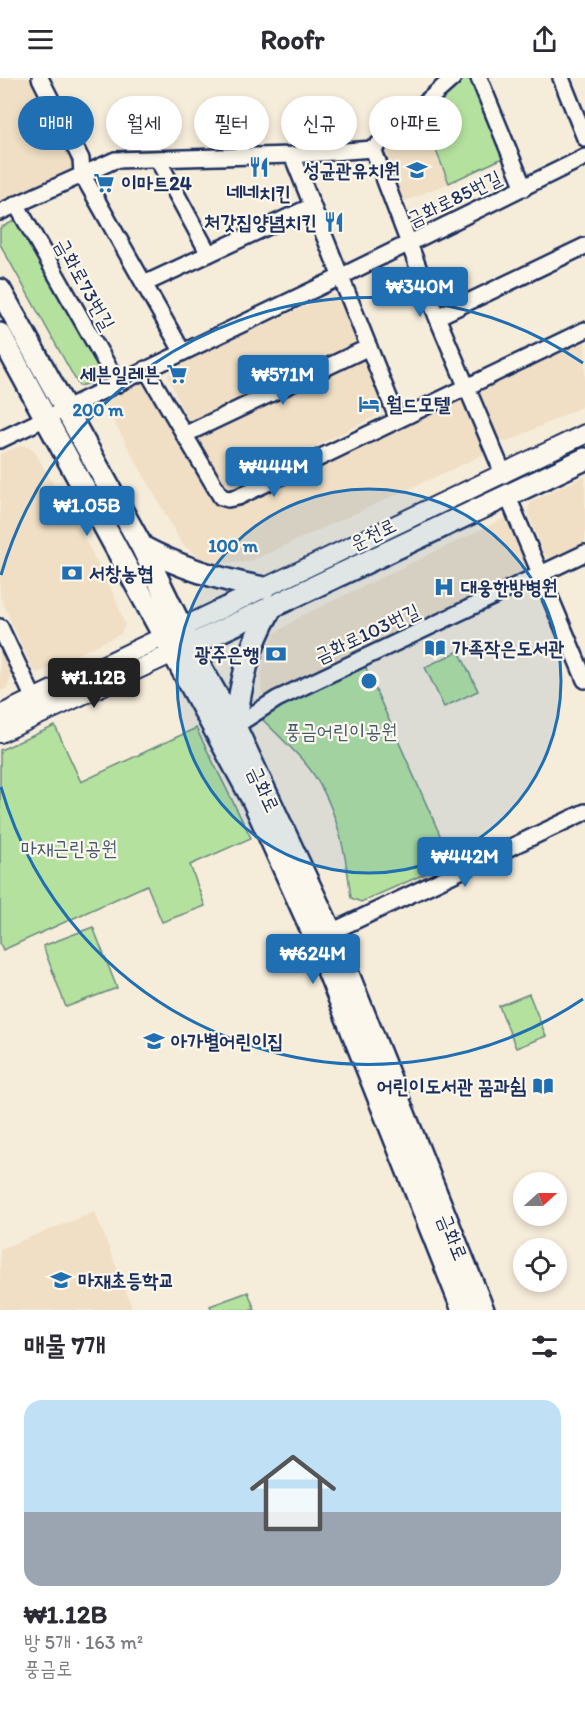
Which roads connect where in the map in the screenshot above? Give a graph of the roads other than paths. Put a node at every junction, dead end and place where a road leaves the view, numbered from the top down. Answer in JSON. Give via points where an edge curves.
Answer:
{"nodes":[{"id":1,"x":40,"y":78,"type":"edge"},
{"id":2,"x":453,"y":78,"type":"edge"},
{"id":3,"x":479,"y":78,"type":"edge"},
{"id":4,"x":561,"y":78,"type":"edge"},
{"id":5,"x":433,"y":96,"type":"edge"},
{"id":6,"x":585,"y":138,"type":"edge"},
{"id":7,"x":369,"y":149,"type":"edge"},
{"id":8,"x":373,"y":150,"type":"edge"},
{"id":9,"x":292,"y":155,"type":"junction"},
{"id":10,"x":585,"y":157,"type":"edge"},
{"id":11,"x":158,"y":160,"type":"junction"},
{"id":12,"x":82,"y":174,"type":"junction"},
{"id":13,"x":524,"y":188,"type":"junction"},
{"id":14,"x":16,"y":204,"type":"junction"},
{"id":15,"x":312,"y":206,"type":"junction"},
{"id":16,"x":0,"y":212,"type":"edge"},
{"id":17,"x":408,"y":243,"type":"junction"},
{"id":18,"x":585,"y":246,"type":"edge"},
{"id":19,"x":209,"y":254,"type":"junction"},
{"id":20,"x":340,"y":277,"type":"junction"},
{"id":21,"x":144,"y":284,"type":"junction"},
{"id":22,"x":0,"y":290,"type":"edge"},
{"id":23,"x":437,"y":317,"type":"junction"},
{"id":24,"x":585,"y":330,"type":"edge"},
{"id":25,"x":0,"y":334,"type":"edge"},
{"id":26,"x":369,"y":347,"type":"junction"},
{"id":27,"x":182,"y":351,"type":"junction"},
{"id":28,"x":146,"y":369,"type":"junction"},
{"id":29,"x":118,"y":384,"type":"junction"},
{"id":30,"x":468,"y":387,"type":"junction"},
{"id":31,"x":66,"y":408,"type":"junction"},
{"id":32,"x":46,"y":418,"type":"junction"},
{"id":33,"x":398,"y":420,"type":"junction"},
{"id":34,"x":585,"y":434,"type":"edge"},
{"id":35,"x":184,"y":435,"type":"junction"},
{"id":36,"x":0,"y":440,"type":"edge"},
{"id":37,"x":585,"y":459,"type":"edge"},
{"id":38,"x":503,"y":472,"type":"junction"},
{"id":39,"x":508,"y":497,"type":"junction"},
{"id":40,"x":142,"y":548,"type":"junction"},
{"id":41,"x":585,"y":553,"type":"edge"},
{"id":42,"x":541,"y":574,"type":"junction"},
{"id":43,"x":264,"y":588,"type":"junction"},
{"id":44,"x":270,"y":610,"type":"junction"},
{"id":45,"x":0,"y":627,"type":"edge"},
{"id":46,"x":177,"y":641,"type":"junction"},
{"id":47,"x":585,"y":680,"type":"edge"},
{"id":48,"x":34,"y":699,"type":"junction"},
{"id":49,"x":0,"y":715,"type":"edge"},
{"id":50,"x":235,"y":726,"type":"junction"},
{"id":51,"x":0,"y":733,"type":"edge"},
{"id":52,"x":585,"y":812,"type":"edge"},
{"id":53,"x":331,"y":932,"type":"junction"},
{"id":54,"x":463,"y":1310,"type":"edge"},
{"id":55,"x":483,"y":1310,"type":"edge"}],
"edges":[{"from":1,"to":12,"type":"street","via":[[81,159]]},
{"from":2,"to":5,"type":"street"},
{"from":3,"to":13,"type":"street"},
{"from":4,"to":6,"type":"street"},
{"from":7,"to":9,"type":"street"},
{"from":8,"to":17,"type":"street"},
{"from":9,"to":11,"type":"street"},
{"from":9,"to":15,"type":"street"},
{"from":10,"to":13,"type":"street","name":"금화로85번길"},
{"from":11,"to":12,"type":"street","via":[[115,160]]},
{"from":11,"to":19,"type":"street"},
{"from":12,"to":14,"type":"street"},
{"from":12,"to":21,"type":"street"},
{"from":13,"to":17,"type":"street","name":"금화로85번길"},
{"from":14,"to":16,"type":"street"},
{"from":14,"to":29,"type":"street","name":"금화로73번길"},
{"from":15,"to":19,"type":"street"},
{"from":15,"to":20,"type":"street"},
{"from":17,"to":20,"type":"street","name":"금화로85번길"},
{"from":17,"to":23,"type":"street"},
{"from":18,"to":23,"type":"street"},
{"from":19,"to":21,"type":"street"},
{"from":20,"to":26,"type":"street"},
{"from":20,"to":27,"type":"street","name":"금화로85번길"},
{"from":21,"to":27,"type":"street"},
{"from":22,"to":31,"type":"main road","name":"금화로"},
{"from":23,"to":30,"type":"street"},
{"from":24,"to":30,"type":"street"},
{"from":25,"to":32,"type":"main road","name":"금화로"},
{"from":26,"to":33,"type":"street"},
{"from":26,"to":35,"type":"street"},
{"from":27,"to":28,"type":"street","name":"금화로85번길"},
{"from":28,"to":29,"type":"street","name":"금화로85번길"},
{"from":28,"to":35,"type":"street"},
{"from":29,"to":31,"type":"street","name":"금화로85번길"},
{"from":30,"to":33,"type":"street"},
{"from":30,"to":38,"type":"street"},
{"from":31,"to":32,"type":"street","name":"금화로85번길"},
{"from":31,"to":40,"type":"main road","name":"금화로"},
{"from":32,"to":36,"type":"street","name":"금화로85번길"},
{"from":32,"to":46,"type":"main road","name":"금화로"},
{"from":33,"to":35,"type":"street","via":[[228,499],[221,497]]},
{"from":34,"to":38,"type":"street","name":"운천로"},
{"from":37,"to":39,"type":"main road","name":"운천로"},
{"from":38,"to":43,"type":"street","name":"운천로"},
{"from":39,"to":42,"type":"street"},
{"from":39,"to":44,"type":"main road","name":"운천로"},
{"from":40,"to":43,"type":"main road","via":[[216,579]]},
{"from":40,"to":46,"type":"main road","name":"금화로"},
{"from":41,"to":42,"type":"street","name":"금화로103번길"},
{"from":42,"to":47,"type":"street"},
{"from":42,"to":50,"type":"street","name":"금화로103번길","via":[[278,699]]},
{"from":43,"to":46,"type":"street","name":"운천로"},
{"from":44,"to":46,"type":"main road","name":"운천로"},
{"from":44,"to":50,"type":"main road","via":[[244,668]]},
{"from":45,"to":48,"type":"street"},
{"from":46,"to":48,"type":"street"},
{"from":46,"to":50,"type":"main road","name":"금화로"},
{"from":46,"to":51,"type":"street"},
{"from":46,"to":54,"type":"main road","name":"금화로","via":[[314,935]]},
{"from":48,"to":49,"type":"street"},
{"from":50,"to":53,"type":"main road","name":"금화로"},
{"from":52,"to":53,"type":"street"},
{"from":53,"to":55,"type":"main road","name":"금화로"}]}
